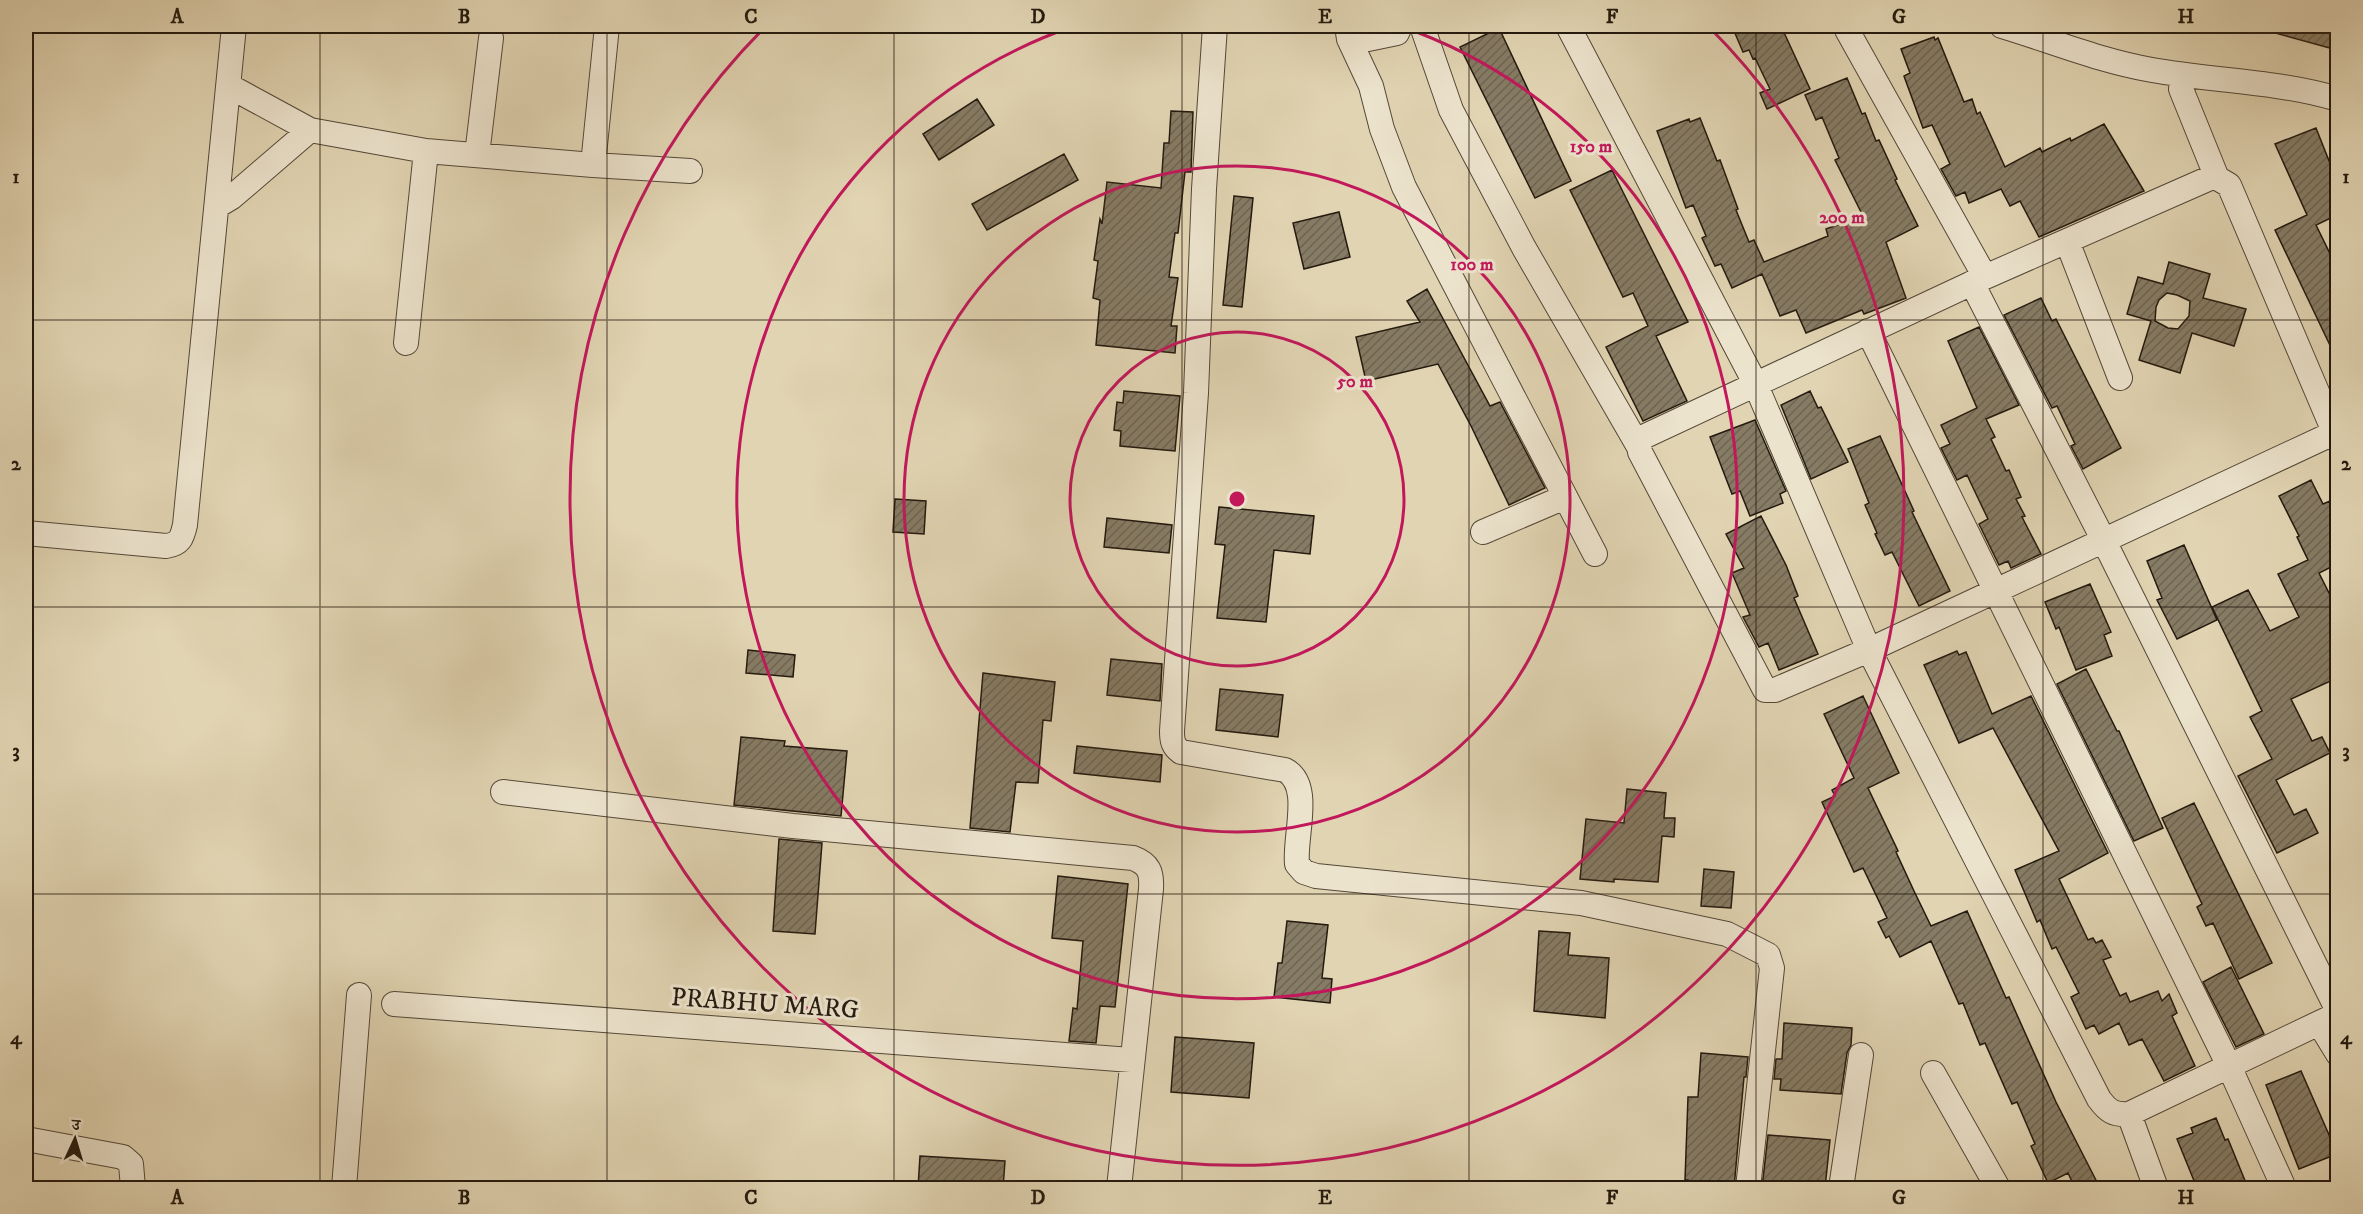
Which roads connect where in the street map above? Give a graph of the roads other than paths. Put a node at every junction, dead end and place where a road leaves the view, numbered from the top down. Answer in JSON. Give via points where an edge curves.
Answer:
{"nodes":[{"id":1,"x":234,"y":26,"type":"edge"},
{"id":2,"x":607,"y":26,"type":"edge"},
{"id":3,"x":1215,"y":26,"type":"edge"},
{"id":4,"x":1400,"y":26,"type":"edge"},
{"id":5,"x":1422,"y":26,"type":"edge"},
{"id":6,"x":1568,"y":26,"type":"edge"},
{"id":7,"x":2002,"y":26,"type":"edge"},
{"id":8,"x":1847,"y":30,"type":"dead end"},
{"id":9,"x":1348,"y":32,"type":"edge"},
{"id":10,"x":491,"y":38,"type":"dead end"},
{"id":11,"x":229,"y":86,"type":"junction"},
{"id":12,"x":2181,"y":89,"type":"dead end"},
{"id":13,"x":2337,"y":99,"type":"edge"},
{"id":14,"x":310,"y":130,"type":"junction"},
{"id":15,"x":426,"y":151,"type":"junction"},
{"id":16,"x":477,"y":155,"type":"junction"},
{"id":17,"x":593,"y":165,"type":"junction"},
{"id":18,"x":690,"y":171,"type":"dead end"},
{"id":19,"x":2217,"y":178,"type":"junction"},
{"id":20,"x":217,"y":206,"type":"junction"},
{"id":21,"x":2067,"y":241,"type":"junction"},
{"id":22,"x":1978,"y":280,"type":"junction"},
{"id":23,"x":1868,"y":331,"type":"junction"},
{"id":24,"x":406,"y":343,"type":"dead end"},
{"id":25,"x":2120,"y":378,"type":"dead end"},
{"id":26,"x":1755,"y":383,"type":"junction"},
{"id":27,"x":2336,"y":435,"type":"edge"},
{"id":28,"x":1639,"y":447,"type":"junction"},
{"id":29,"x":1565,"y":497,"type":"junction"},
{"id":30,"x":1483,"y":532,"type":"dead end"},
{"id":31,"x":26,"y":533,"type":"edge"},
{"id":32,"x":2104,"y":541,"type":"junction"},
{"id":33,"x":1595,"y":554,"type":"dead end"},
{"id":34,"x":1994,"y":592,"type":"junction"},
{"id":35,"x":1869,"y":650,"type":"junction"},
{"id":36,"x":503,"y":792,"type":"dead end"},
{"id":37,"x":359,"y":995,"type":"dead end"},
{"id":38,"x":394,"y":1004,"type":"dead end"},
{"id":39,"x":2331,"y":1016,"type":"edge"},
{"id":40,"x":2337,"y":1053,"type":"edge"},
{"id":41,"x":1861,"y":1055,"type":"dead end"},
{"id":42,"x":1131,"y":1060,"type":"junction"},
{"id":43,"x":2229,"y":1066,"type":"junction"},
{"id":44,"x":1933,"y":1073,"type":"dead end"},
{"id":45,"x":2129,"y":1114,"type":"junction"},
{"id":46,"x":26,"y":1139,"type":"edge"},
{"id":47,"x":133,"y":1188,"type":"edge"},
{"id":48,"x":344,"y":1188,"type":"edge"},
{"id":49,"x":1119,"y":1188,"type":"edge"},
{"id":50,"x":1748,"y":1188,"type":"edge"},
{"id":51,"x":1841,"y":1188,"type":"edge"},
{"id":52,"x":1998,"y":1188,"type":"edge"},
{"id":53,"x":2156,"y":1188,"type":"edge"},
{"id":54,"x":2284,"y":1188,"type":"edge"}],
"edges":[{"from":1,"to":11,"type":"street"},
{"from":2,"to":17,"type":"street"},
{"from":3,"to":50,"type":"street","via":[[1196,393],[1172,731],[1175,748],[1292,773],[1301,793],[1298,864],[1304,872],[1581,903],[1727,934],[1768,955],[1772,968]]},
{"from":4,"to":9,"type":"street","via":[[1397,33],[1368,39]]},
{"from":5,"to":28,"type":"street","via":[[1451,110],[1524,248]]},
{"from":6,"to":26,"type":"street"},
{"from":7,"to":13,"type":"street","via":[[2120,63],[2287,87]]},
{"from":8,"to":22,"type":"street"},
{"from":9,"to":29,"type":"street","via":[[1371,86],[1404,187]]},
{"from":10,"to":16,"type":"street"},
{"from":11,"to":14,"type":"street"},
{"from":11,"to":20,"type":"street"},
{"from":12,"to":19,"type":"street"},
{"from":14,"to":15,"type":"street"},
{"from":14,"to":20,"type":"street"},
{"from":15,"to":16,"type":"street"},
{"from":15,"to":24,"type":"street"},
{"from":16,"to":17,"type":"street"},
{"from":17,"to":18,"type":"street"},
{"from":19,"to":21,"type":"street"},
{"from":19,"to":27,"type":"street","via":[[2229,185]]},
{"from":20,"to":31,"type":"street","via":[[182,537],[176,544],[166,546]]},
{"from":21,"to":22,"type":"street"},
{"from":21,"to":25,"type":"street"},
{"from":22,"to":23,"type":"street"},
{"from":22,"to":32,"type":"street"},
{"from":23,"to":26,"type":"street"},
{"from":23,"to":34,"type":"street"},
{"from":26,"to":28,"type":"street","via":[[1645,435]]},
{"from":26,"to":35,"type":"street"},
{"from":27,"to":32,"type":"street"},
{"from":28,"to":35,"type":"street","via":[[1765,690],[1775,690]]},
{"from":29,"to":30,"type":"street"},
{"from":29,"to":33,"type":"street"},
{"from":32,"to":34,"type":"street"},
{"from":32,"to":39,"type":"street"},
{"from":34,"to":35,"type":"street"},
{"from":34,"to":43,"type":"street"},
{"from":35,"to":45,"type":"street","via":[[2099,1099],[2115,1115]]},
{"from":36,"to":42,"type":"street","via":[[1142,861],[1151,877]]},
{"from":37,"to":48,"type":"street"},
{"from":38,"to":42,"type":"street","name":"PRABHU MARG"},
{"from":39,"to":40,"type":"street"},
{"from":39,"to":43,"type":"street"},
{"from":41,"to":51,"type":"street"},
{"from":42,"to":49,"type":"street"},
{"from":43,"to":45,"type":"street"},
{"from":43,"to":54,"type":"street"},
{"from":44,"to":52,"type":"street"},
{"from":45,"to":53,"type":"street"},
{"from":46,"to":47,"type":"street","via":[[123,1157],[131,1164]]}]}
